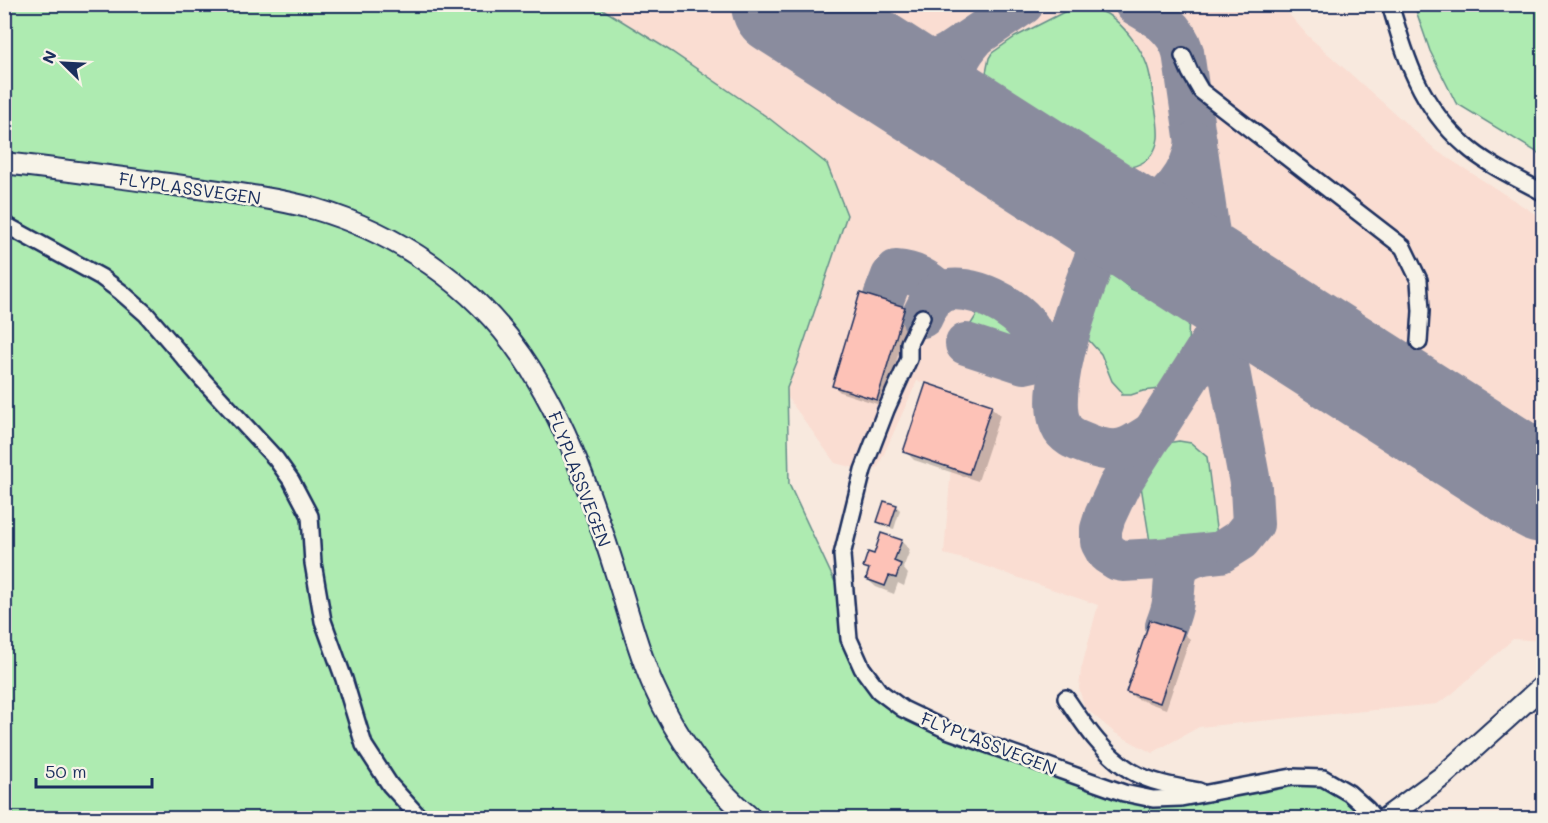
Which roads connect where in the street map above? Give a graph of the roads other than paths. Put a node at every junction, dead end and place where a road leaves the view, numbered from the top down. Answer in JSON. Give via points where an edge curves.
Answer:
{"nodes":[{"id":1,"x":1390,"y":4,"type":"edge"},
{"id":2,"x":1183,"y":56,"type":"dead end"},
{"id":3,"x":4,"y":162,"type":"edge"},
{"id":4,"x":1544,"y":193,"type":"edge"},
{"id":5,"x":4,"y":224,"type":"edge"},
{"id":6,"x":922,"y":317,"type":"dead end"},
{"id":7,"x":1419,"y":342,"type":"dead end"},
{"id":8,"x":1544,"y":685,"type":"edge"},
{"id":9,"x":1066,"y":698,"type":"dead end"},
{"id":10,"x":1211,"y":792,"type":"junction"},
{"id":11,"x":420,"y":819,"type":"edge"},
{"id":12,"x":751,"y":819,"type":"edge"},
{"id":13,"x":1374,"y":819,"type":"edge"},
{"id":14,"x":1386,"y":819,"type":"edge"}],
"edges":[{"from":1,"to":4,"type":"street","via":[[1408,62],[1433,111],[1466,146]]},
{"from":2,"to":7,"type":"street","via":[[1201,91],[1403,247],[1419,280]]},
{"from":3,"to":12,"type":"main road","name":"FLYPLASSVEGEN","via":[[206,189],[317,210],[394,242],[468,293],[521,355],[567,437],[644,660],[667,712],[683,741],[718,786]]},
{"from":5,"to":11,"type":"street","via":[[101,277],[146,314],[291,480],[310,516],[323,621],[364,744],[390,785]]},
{"from":6,"to":10,"type":"street","name":"FLYPLASSVEGEN","via":[[909,343],[911,361],[863,470],[842,555],[849,639],[862,668],[879,692],[903,709],[947,730],[1124,793],[1153,799]]},
{"from":8,"to":14,"type":"main road","via":[[1443,776]]},
{"from":9,"to":10,"type":"street","name":"FLYPLASSVEGEN","via":[[1091,735],[1133,773],[1170,786]]},
{"from":10,"to":13,"type":"street","name":"FLYPLASSVEGEN","via":[[1292,777],[1323,778],[1349,793]]}]}
